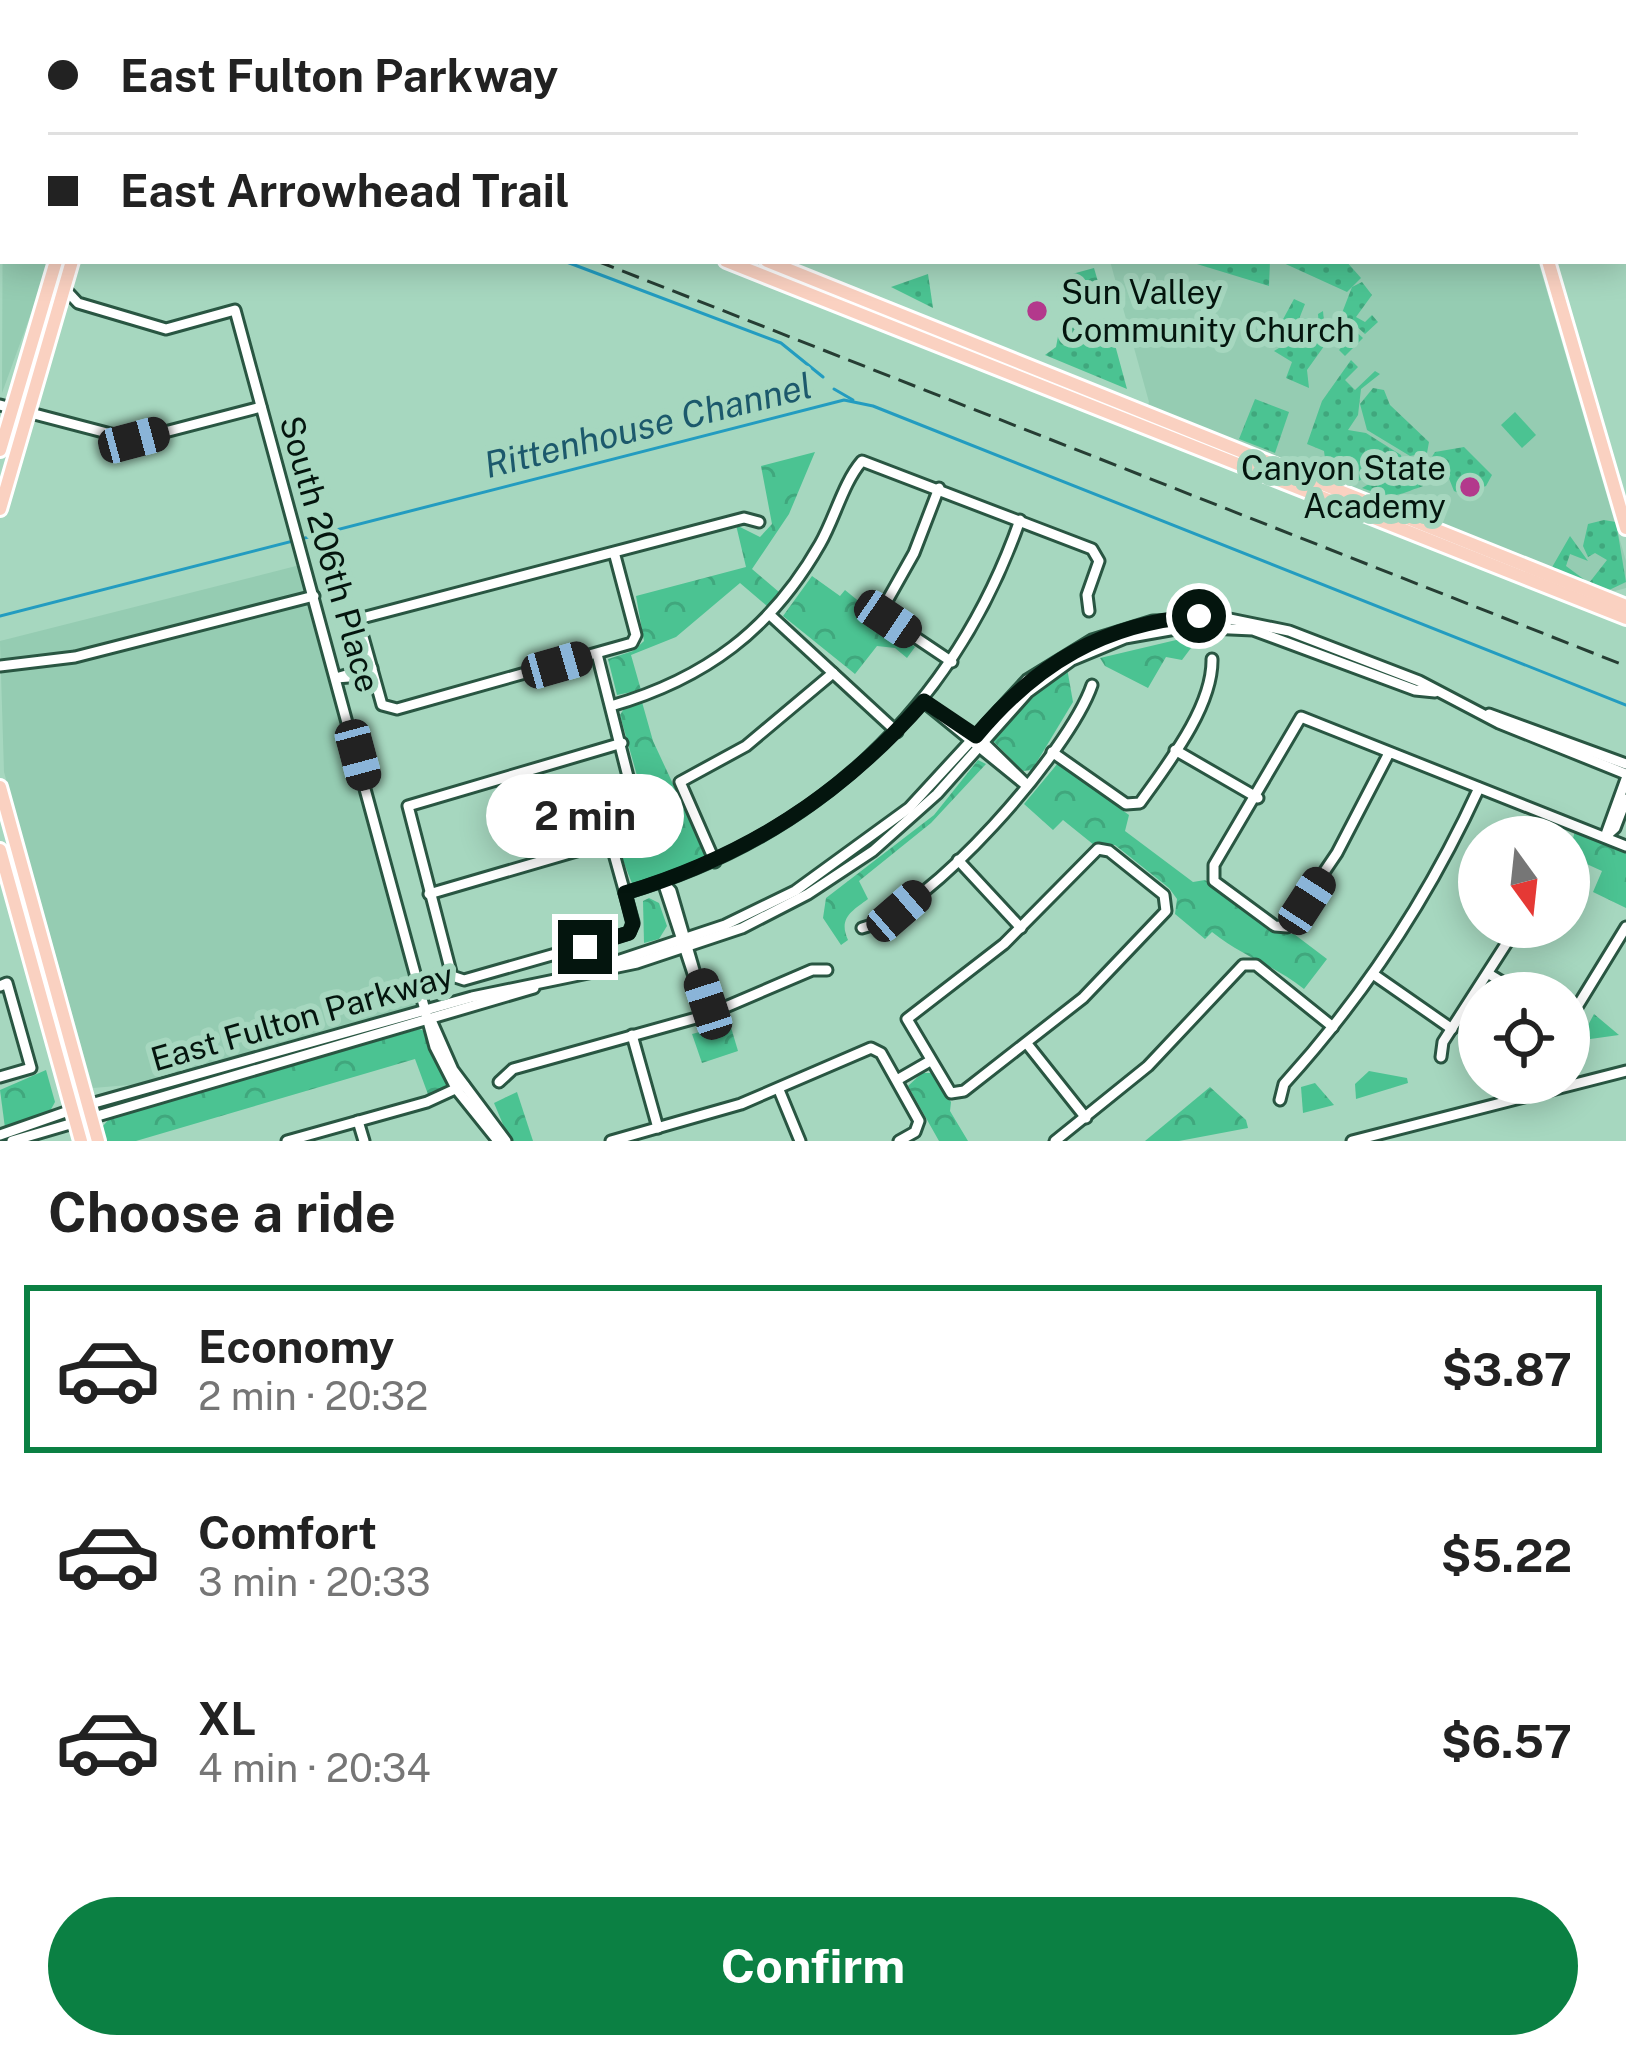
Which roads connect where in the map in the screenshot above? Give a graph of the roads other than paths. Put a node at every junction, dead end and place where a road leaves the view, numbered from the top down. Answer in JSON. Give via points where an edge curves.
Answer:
{"nodes":[{"id":1,"x":55,"y":264,"type":"edge"},
{"id":2,"x":72,"y":264,"type":"edge"},
{"id":3,"x":735,"y":264,"type":"edge"},
{"id":4,"x":773,"y":264,"type":"edge"},
{"id":5,"x":1549,"y":264,"type":"edge"},
{"id":6,"x":64,"y":289,"type":"junction"},
{"id":7,"x":78,"y":304,"type":"junction"},
{"id":8,"x":868,"y":309,"type":"junction"},
{"id":9,"x":57,"y":316,"type":"junction"},
{"id":10,"x":6,"y":407,"type":"edge"},
{"id":11,"x":261,"y":407,"type":"junction"},
{"id":12,"x":28,"y":412,"type":"junction"},
{"id":13,"x":0,"y":450,"type":"edge"},
{"id":14,"x":939,"y":488,"type":"junction"},
{"id":15,"x":0,"y":509,"type":"edge"},
{"id":16,"x":1020,"y":520,"type":"junction"},
{"id":17,"x":758,"y":522,"type":"dead end"},
{"id":18,"x":1626,"y":528,"type":"edge"},
{"id":19,"x":614,"y":552,"type":"junction"},
{"id":20,"x":314,"y":596,"type":"junction"},
{"id":21,"x":1089,"y":611,"type":"dead end"},
{"id":22,"x":1625,"y":613,"type":"edge"},
{"id":23,"x":769,"y":614,"type":"junction"},
{"id":24,"x":597,"y":654,"type":"junction"},
{"id":25,"x":1212,"y":658,"type":"dead end"},
{"id":26,"x":952,"y":662,"type":"junction"},
{"id":27,"x":0,"y":666,"type":"edge"},
{"id":28,"x":372,"y":668,"type":"junction"},
{"id":29,"x":833,"y":673,"type":"junction"},
{"id":30,"x":336,"y":678,"type":"junction"},
{"id":31,"x":1092,"y":686,"type":"dead end"},
{"id":32,"x":924,"y":701,"type":"junction"},
{"id":33,"x":611,"y":706,"type":"junction"},
{"id":34,"x":1484,"y":713,"type":"junction"},
{"id":35,"x":897,"y":732,"type":"junction"},
{"id":36,"x":976,"y":742,"type":"junction"},
{"id":37,"x":622,"y":743,"type":"junction"},
{"id":38,"x":1175,"y":750,"type":"junction"},
{"id":39,"x":1052,"y":752,"type":"junction"},
{"id":40,"x":1389,"y":752,"type":"junction"},
{"id":41,"x":1626,"y":764,"type":"edge"},
{"id":42,"x":1626,"y":777,"type":"edge"},
{"id":43,"x":1028,"y":785,"type":"junction"},
{"id":44,"x":0,"y":787,"type":"edge"},
{"id":45,"x":1479,"y":788,"type":"junction"},
{"id":46,"x":1258,"y":798,"type":"junction"},
{"id":47,"x":1626,"y":799,"type":"edge"},
{"id":48,"x":1551,"y":816,"type":"edge"},
{"id":49,"x":1590,"y":831,"type":"edge"},
{"id":50,"x":1605,"y":837,"type":"junction"},
{"id":51,"x":611,"y":843,"type":"junction"},
{"id":52,"x":1626,"y":846,"type":"edge"},
{"id":53,"x":0,"y":850,"type":"edge"},
{"id":54,"x":958,"y":860,"type":"junction"},
{"id":55,"x":715,"y":862,"type":"junction"},
{"id":56,"x":663,"y":882,"type":"junction"},
{"id":57,"x":625,"y":893,"type":"junction"},
{"id":58,"x":428,"y":894,"type":"junction"},
{"id":59,"x":1626,"y":927,"type":"edge"},
{"id":60,"x":862,"y":928,"type":"dead end"},
{"id":61,"x":1022,"y":928,"type":"junction"},
{"id":62,"x":1623,"y":940,"type":"edge"},
{"id":63,"x":684,"y":945,"type":"junction"},
{"id":64,"x":29,"y":953,"type":"junction"},
{"id":65,"x":827,"y":970,"type":"dead end"},
{"id":66,"x":1373,"y":974,"type":"junction"},
{"id":67,"x":4,"y":984,"type":"edge"},
{"id":68,"x":1590,"y":989,"type":"edge"},
{"id":69,"x":429,"y":1015,"type":"junction"},
{"id":70,"x":707,"y":1015,"type":"junction"},
{"id":71,"x":64,"y":1017,"type":"junction"},
{"id":72,"x":1458,"y":1020,"type":"edge"},
{"id":73,"x":1333,"y":1027,"type":"junction"},
{"id":74,"x":1452,"y":1029,"type":"junction"},
{"id":75,"x":632,"y":1035,"type":"junction"},
{"id":76,"x":1028,"y":1045,"type":"junction"},
{"id":77,"x":1441,"y":1057,"type":"dead end"},
{"id":78,"x":931,"y":1060,"type":"junction"},
{"id":79,"x":1626,"y":1071,"type":"edge"},
{"id":80,"x":0,"y":1077,"type":"edge"},
{"id":81,"x":897,"y":1080,"type":"junction"},
{"id":82,"x":499,"y":1082,"type":"dead end"},
{"id":83,"x":460,"y":1088,"type":"junction"},
{"id":84,"x":779,"y":1090,"type":"junction"},
{"id":85,"x":1280,"y":1100,"type":"dead end"},
{"id":86,"x":82,"y":1113,"type":"junction"},
{"id":87,"x":1086,"y":1118,"type":"junction"},
{"id":88,"x":358,"y":1121,"type":"junction"},
{"id":89,"x":658,"y":1128,"type":"junction"},
{"id":90,"x":0,"y":1135,"type":"edge"},
{"id":91,"x":12,"y":1141,"type":"edge"},
{"id":92,"x":81,"y":1141,"type":"edge"},
{"id":93,"x":98,"y":1141,"type":"edge"},
{"id":94,"x":287,"y":1141,"type":"edge"},
{"id":95,"x":364,"y":1141,"type":"edge"},
{"id":96,"x":502,"y":1141,"type":"edge"},
{"id":97,"x":611,"y":1141,"type":"edge"},
{"id":98,"x":800,"y":1141,"type":"edge"},
{"id":99,"x":898,"y":1141,"type":"edge"},
{"id":100,"x":1055,"y":1141,"type":"edge"},
{"id":101,"x":1352,"y":1141,"type":"edge"}],
"edges":[{"from":1,"to":10,"type":"main road"},
{"from":2,"to":6,"type":"main road"},
{"from":3,"to":8,"type":"main road"},
{"from":4,"to":8,"type":"main road"},
{"from":5,"to":18,"type":"main road"},
{"from":6,"to":7,"type":"street"},
{"from":6,"to":9,"type":"main road"},
{"from":7,"to":9,"type":"street"},
{"from":7,"to":11,"type":"street","name":"South 206th Place","via":[[166,329],[235,310]]},
{"from":8,"to":22,"type":"main road"},
{"from":9,"to":12,"type":"main road"},
{"from":10,"to":12,"type":"street"},
{"from":10,"to":13,"type":"main road"},
{"from":11,"to":12,"type":"street","via":[[134,440]]},
{"from":11,"to":20,"type":"street","name":"South 206th Place"},
{"from":12,"to":15,"type":"main road"},
{"from":14,"to":16,"type":"street"},
{"from":14,"to":23,"type":"street","via":[[862,461],[820,545]]},
{"from":14,"to":26,"type":"street","via":[[885,615]]},
{"from":16,"to":21,"type":"street","via":[[1097,554]]},
{"from":16,"to":26,"type":"street"},
{"from":17,"to":19,"type":"street","via":[[744,518]]},
{"from":19,"to":24,"type":"street","via":[[634,640]]},
{"from":19,"to":28,"type":"street","via":[[358,619]]},
{"from":20,"to":27,"type":"street","via":[[75,658]]},
{"from":20,"to":30,"type":"street","name":"South 206th Place"},
{"from":23,"to":29,"type":"street"},
{"from":23,"to":33,"type":"street","via":[[696,675]]},
{"from":24,"to":28,"type":"street","via":[[388,710]]},
{"from":24,"to":33,"type":"street"},
{"from":25,"to":38,"type":"street","via":[[1213,675]]},
{"from":26,"to":32,"type":"street"},
{"from":28,"to":30,"type":"street"},
{"from":29,"to":35,"type":"street"},
{"from":29,"to":55,"type":"street","via":[[746,746],[680,782]]},
{"from":30,"to":69,"type":"street","name":"South 206th Place"},
{"from":31,"to":39,"type":"street"},
{"from":32,"to":35,"type":"street"},
{"from":32,"to":36,"type":"street"},
{"from":33,"to":37,"type":"street"},
{"from":34,"to":36,"type":"street","name":"East Fulton Parkway","via":[[1289,631],[1225,617],[1175,618],[1121,629],[1069,652],[1012,693]]},
{"from":34,"to":41,"type":"street","name":"East Fulton Parkway"},
{"from":34,"to":42,"type":"street","name":"East Fulton Parkway"},
{"from":35,"to":55,"type":"street","via":[[812,807]]},
{"from":36,"to":43,"type":"street"},
{"from":36,"to":63,"type":"street","name":"East Fulton Parkway","via":[[846,859]]},
{"from":37,"to":51,"type":"street","via":[[644,830]]},
{"from":37,"to":58,"type":"street","via":[[408,806]]},
{"from":38,"to":39,"type":"street","via":[[1134,806]]},
{"from":38,"to":46,"type":"street"},
{"from":39,"to":43,"type":"street"},
{"from":40,"to":45,"type":"street"},
{"from":40,"to":46,"type":"street","via":[[1301,717]]},
{"from":40,"to":46,"type":"street","via":[[1337,853],[1281,928],[1212,874]]},
{"from":42,"to":50,"type":"street"},
{"from":43,"to":54,"type":"street"},
{"from":44,"to":71,"type":"main road"},
{"from":45,"to":48,"type":"street"},
{"from":45,"to":66,"type":"street"},
{"from":47,"to":50,"type":"street"},
{"from":49,"to":50,"type":"street"},
{"from":50,"to":52,"type":"street"},
{"from":51,"to":57,"type":"street"},
{"from":51,"to":58,"type":"street"},
{"from":53,"to":64,"type":"main road"},
{"from":54,"to":60,"type":"street","via":[[899,911]]},
{"from":54,"to":61,"type":"street"},
{"from":55,"to":56,"type":"street"},
{"from":56,"to":57,"type":"street"},
{"from":56,"to":63,"type":"street"},
{"from":57,"to":58,"type":"street","via":[[632,928],[626,935],[457,980]]},
{"from":59,"to":62,"type":"street"},
{"from":61,"to":76,"type":"street","via":[[1104,849],[1168,902],[1117,966]]},
{"from":61,"to":78,"type":"street","via":[[908,1018]]},
{"from":62,"to":68,"type":"street"},
{"from":63,"to":69,"type":"street","name":"East Fulton Parkway"},
{"from":63,"to":70,"type":"street"},
{"from":64,"to":71,"type":"main road","via":[[54,1012]]},
{"from":64,"to":86,"type":"main road"},
{"from":65,"to":70,"type":"street"},
{"from":66,"to":73,"type":"street"},
{"from":66,"to":74,"type":"street"},
{"from":67,"to":80,"type":"street","via":[[31,1068]]},
{"from":69,"to":83,"type":"street","name":"South 206th Place"},
{"from":69,"to":86,"type":"street","name":"East Fulton Parkway"},
{"from":70,"to":75,"type":"street"},
{"from":71,"to":86,"type":"main road"},
{"from":72,"to":74,"type":"street"},
{"from":73,"to":85,"type":"street","via":[[1284,1084]]},
{"from":73,"to":87,"type":"street","via":[[1247,963]]},
{"from":74,"to":77,"type":"street"},
{"from":75,"to":82,"type":"street","via":[[513,1069]]},
{"from":75,"to":89,"type":"street"},
{"from":76,"to":78,"type":"street","via":[[954,1094]]},
{"from":76,"to":87,"type":"street"},
{"from":78,"to":81,"type":"street"},
{"from":79,"to":101,"type":"street"},
{"from":81,"to":84,"type":"street","via":[[875,1048]]},
{"from":81,"to":99,"type":"street","via":[[919,1126]]},
{"from":83,"to":88,"type":"street"},
{"from":83,"to":96,"type":"street","name":"South 206th Place"},
{"from":84,"to":89,"type":"street"},
{"from":84,"to":98,"type":"street"},
{"from":86,"to":90,"type":"street"},
{"from":86,"to":91,"type":"street"},
{"from":86,"to":92,"type":"main road"},
{"from":86,"to":93,"type":"main road"},
{"from":87,"to":100,"type":"street"},
{"from":88,"to":94,"type":"street"},
{"from":88,"to":95,"type":"street"},
{"from":89,"to":97,"type":"street"}]}
